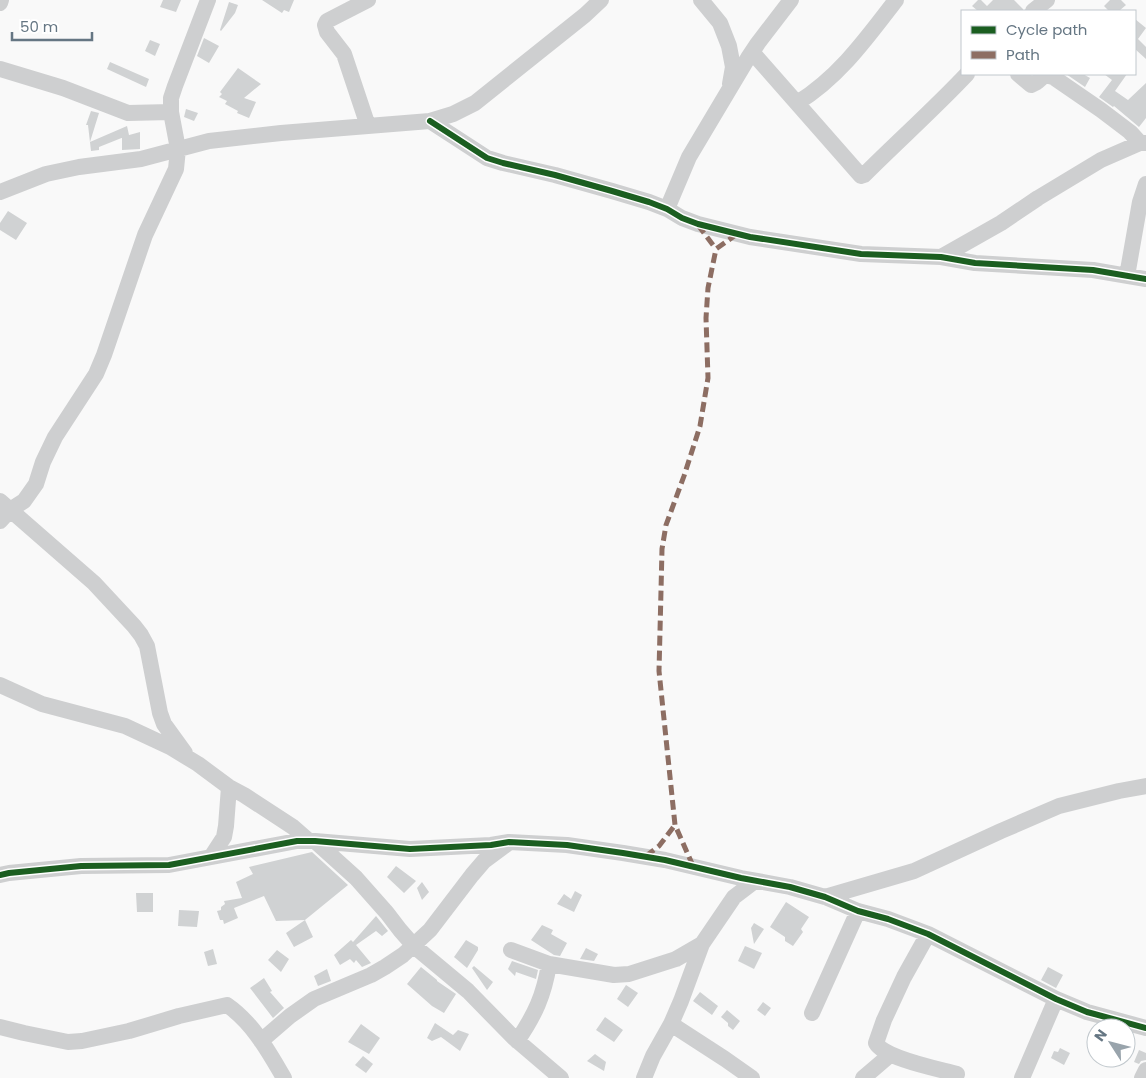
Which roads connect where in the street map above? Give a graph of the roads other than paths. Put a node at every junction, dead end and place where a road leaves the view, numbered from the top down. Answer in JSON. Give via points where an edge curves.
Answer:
{"nodes":[{"id":1,"x":208,"y":0,"type":"edge"},
{"id":2,"x":368,"y":0,"type":"edge"},
{"id":3,"x":601,"y":0,"type":"edge"},
{"id":4,"x":701,"y":0,"type":"edge"},
{"id":5,"x":791,"y":0,"type":"edge"},
{"id":6,"x":896,"y":0,"type":"edge"},
{"id":7,"x":752,"y":52,"type":"junction"},
{"id":8,"x":0,"y":69,"type":"edge"},
{"id":9,"x":967,"y":75,"type":"edge"},
{"id":10,"x":1019,"y":75,"type":"edge"},
{"id":11,"x":1045,"y":75,"type":"edge"},
{"id":12,"x":1045,"y":75,"type":"edge"},
{"id":13,"x":729,"y":90,"type":"junction"},
{"id":14,"x":797,"y":103,"type":"junction"},
{"id":15,"x":172,"y":112,"type":"junction"},
{"id":16,"x":430,"y":121,"type":"junction"},
{"id":17,"x":368,"y":126,"type":"junction"},
{"id":18,"x":1143,"y":143,"type":"edge"},
{"id":19,"x":178,"y":149,"type":"junction"},
{"id":20,"x":0,"y":176,"type":"edge"},
{"id":21,"x":1146,"y":184,"type":"edge"},
{"id":22,"x":7,"y":189,"type":"edge"},
{"id":23,"x":667,"y":209,"type":"junction"},
{"id":24,"x":941,"y":257,"type":"junction"},
{"id":25,"x":1127,"y":276,"type":"junction"},
{"id":26,"x":1146,"y":279,"type":"edge"},
{"id":27,"x":3,"y":511,"type":"edge"},
{"id":28,"x":0,"y":686,"type":"edge"},
{"id":29,"x":190,"y":758,"type":"junction"},
{"id":30,"x":1146,"y":786,"type":"edge"},
{"id":31,"x":229,"y":787,"type":"junction"},
{"id":32,"x":312,"y":841,"type":"junction"},
{"id":33,"x":508,"y":842,"type":"junction"},
{"id":34,"x":211,"y":857,"type":"junction"},
{"id":35,"x":724,"y":874,"type":"junction"},
{"id":36,"x":0,"y":875,"type":"edge"},
{"id":37,"x":755,"y":881,"type":"junction"},
{"id":38,"x":734,"y":897,"type":"junction"},
{"id":39,"x":825,"y":897,"type":"junction"},
{"id":40,"x":858,"y":911,"type":"junction"},
{"id":41,"x":928,"y":934,"type":"junction"},
{"id":42,"x":702,"y":944,"type":"junction"},
{"id":43,"x":414,"y":946,"type":"junction"},
{"id":44,"x":511,"y":950,"type":"dead end"},
{"id":45,"x":676,"y":959,"type":"junction"},
{"id":46,"x":549,"y":964,"type":"junction"},
{"id":47,"x":691,"y":976,"type":"junction"},
{"id":48,"x":1056,"y":999,"type":"junction"},
{"id":49,"x":812,"y":1013,"type":"dead end"},
{"id":50,"x":671,"y":1024,"type":"junction"},
{"id":51,"x":0,"y":1027,"type":"edge"},
{"id":52,"x":1146,"y":1028,"type":"edge"},
{"id":53,"x":261,"y":1041,"type":"junction"},
{"id":54,"x":517,"y":1041,"type":"junction"},
{"id":55,"x":890,"y":1055,"type":"junction"},
{"id":56,"x":1146,"y":1070,"type":"edge"},
{"id":57,"x":957,"y":1074,"type":"dead end"},
{"id":58,"x":284,"y":1078,"type":"edge"},
{"id":59,"x":561,"y":1078,"type":"edge"},
{"id":60,"x":644,"y":1078,"type":"edge"},
{"id":61,"x":752,"y":1078,"type":"edge"},
{"id":62,"x":863,"y":1078,"type":"edge"},
{"id":63,"x":1022,"y":1078,"type":"edge"},
{"id":64,"x":1142,"y":1078,"type":"edge"}],
"edges":[{"from":1,"to":15,"type":"street","via":[[171,98]]},
{"from":2,"to":17,"type":"street","via":[[325,25],[344,54]]},
{"from":3,"to":16,"type":"street","via":[[475,103]]},
{"from":4,"to":13,"type":"street","via":[[720,23],[728,46],[733,67]]},
{"from":5,"to":7,"type":"street"},
{"from":6,"to":14,"type":"street","via":[[834,75]]},
{"from":7,"to":13,"type":"street"},
{"from":7,"to":14,"type":"street"},
{"from":8,"to":15,"type":"street","via":[[63,88],[128,113]]},
{"from":9,"to":14,"type":"street","via":[[864,176]]},
{"from":10,"to":11,"type":"street","via":[[1031,85]]},
{"from":12,"to":18,"type":"street","via":[[1053,77],[1101,110]]},
{"from":13,"to":23,"type":"street","via":[[689,157]]},
{"from":15,"to":19,"type":"street"},
{"from":16,"to":17,"type":"street"},
{"from":16,"to":23,"type":"street","via":[[488,158],[593,185]]},
{"from":17,"to":19,"type":"street","via":[[209,141]]},
{"from":18,"to":24,"type":"street","via":[[1086,169]]},
{"from":19,"to":22,"type":"street","via":[[141,159],[63,170]]},
{"from":19,"to":27,"type":"street","via":[[176,169],[145,235],[98,367],[55,437],[36,484],[24,501]]},
{"from":20,"to":22,"type":"street","via":[[4,178]]},
{"from":21,"to":25,"type":"street"},
{"from":23,"to":24,"type":"street","via":[[698,224],[750,237],[861,254]]},
{"from":24,"to":25,"type":"street","via":[[975,263],[1093,270]]},
{"from":25,"to":26,"type":"street"},
{"from":27,"to":29,"type":"street","via":[[94,583],[141,635],[164,724]]},
{"from":28,"to":29,"type":"street","via":[[42,704],[125,726]]},
{"from":29,"to":31,"type":"street"},
{"from":30,"to":39,"type":"street","via":[[1059,806],[914,870]]},
{"from":31,"to":32,"type":"street"},
{"from":31,"to":34,"type":"street","via":[[224,837]]},
{"from":32,"to":33,"type":"street","via":[[410,849]]},
{"from":32,"to":34,"type":"street","via":[[277,844]]},
{"from":32,"to":43,"type":"street","via":[[356,878]]},
{"from":33,"to":35,"type":"street","via":[[567,845],[623,853]]},
{"from":33,"to":43,"type":"street","via":[[484,861],[444,914]]},
{"from":34,"to":36,"type":"street","via":[[168,864],[82,866]]},
{"from":35,"to":37,"type":"street"},
{"from":35,"to":38,"type":"street"},
{"from":37,"to":38,"type":"street"},
{"from":37,"to":39,"type":"street"},
{"from":38,"to":42,"type":"street"},
{"from":39,"to":40,"type":"street"},
{"from":40,"to":41,"type":"street"},
{"from":40,"to":49,"type":"street"},
{"from":41,"to":48,"type":"street"},
{"from":41,"to":55,"type":"street","via":[[904,977],[877,1039],[878,1048]]},
{"from":42,"to":45,"type":"street"},
{"from":42,"to":47,"type":"street"},
{"from":43,"to":53,"type":"street","via":[[385,968],[314,999]]},
{"from":43,"to":54,"type":"street","via":[[468,991]]},
{"from":44,"to":46,"type":"street"},
{"from":45,"to":46,"type":"street","via":[[630,974],[614,975]]},
{"from":45,"to":47,"type":"street"},
{"from":46,"to":54,"type":"street","via":[[538,1006]]},
{"from":47,"to":50,"type":"street"},
{"from":48,"to":52,"type":"street","via":[[1087,1012]]},
{"from":48,"to":63,"type":"street"},
{"from":50,"to":60,"type":"street"},
{"from":50,"to":61,"type":"street"},
{"from":51,"to":53,"type":"street","via":[[68,1042],[82,1041],[227,1005]]},
{"from":53,"to":58,"type":"street"},
{"from":54,"to":59,"type":"street"},
{"from":55,"to":57,"type":"street"},
{"from":55,"to":62,"type":"street"},
{"from":56,"to":64,"type":"street"}]}
